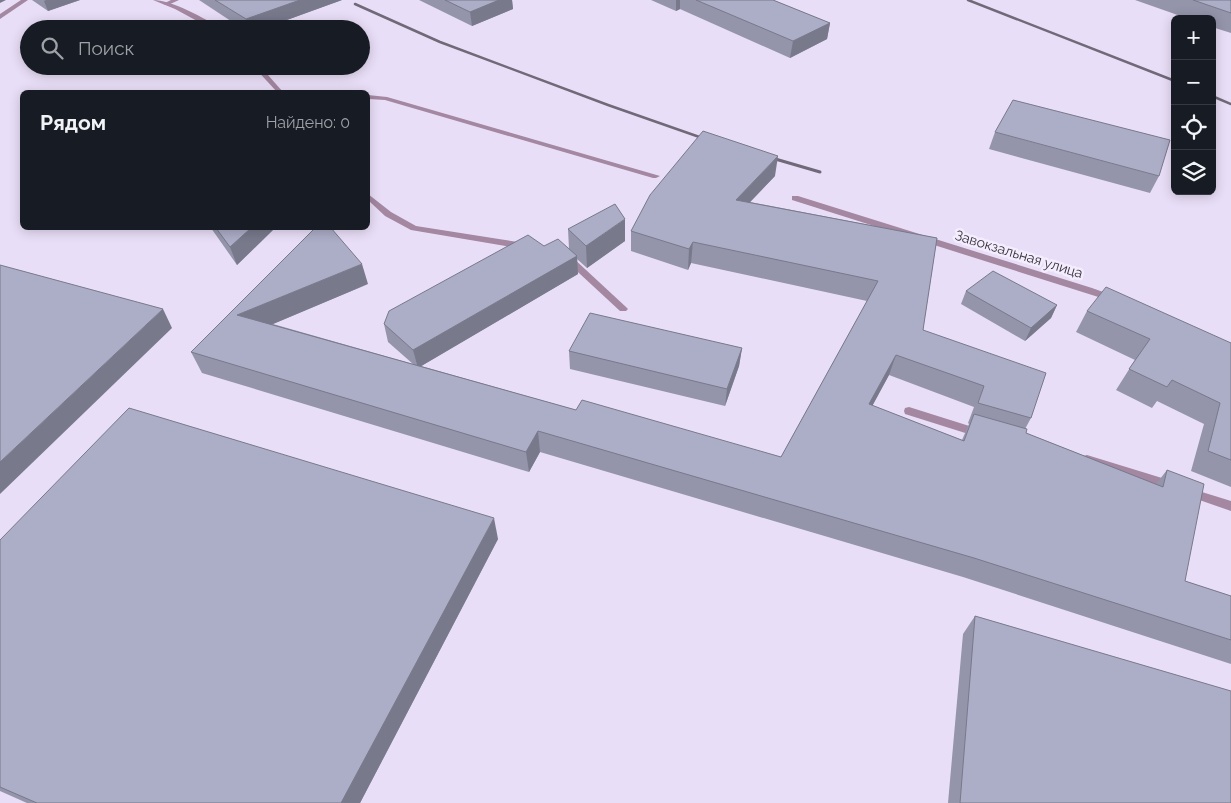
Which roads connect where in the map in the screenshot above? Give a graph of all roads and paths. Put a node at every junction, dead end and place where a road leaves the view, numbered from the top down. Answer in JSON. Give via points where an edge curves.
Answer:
{"nodes":[{"id":1,"x":25,"y":0,"type":"edge"},
{"id":2,"x":156,"y":0,"type":"edge"},
{"id":3,"x":176,"y":0,"type":"edge"},
{"id":4,"x":166,"y":4,"type":"junction"},
{"id":5,"x":0,"y":17,"type":"edge"},
{"id":6,"x":199,"y":20,"type":"edge"},
{"id":7,"x":264,"y":75,"type":"edge"},
{"id":8,"x":278,"y":90,"type":"edge"},
{"id":9,"x":370,"y":97,"type":"edge"},
{"id":10,"x":656,"y":176,"type":"dead end"},
{"id":11,"x":370,"y":198,"type":"edge"},
{"id":12,"x":795,"y":198,"type":"dead end"},
{"id":13,"x":530,"y":247,"type":"edge"},
{"id":14,"x":563,"y":253,"type":"edge"},
{"id":15,"x":1124,"y":304,"type":"edge"},
{"id":16,"x":623,"y":308,"type":"dead end"},
{"id":17,"x":909,"y":411,"type":"dead end"},
{"id":18,"x":989,"y":436,"type":"edge"},
{"id":19,"x":1077,"y":458,"type":"edge"},
{"id":20,"x":1231,"y":506,"type":"edge"}],
"edges":[{"from":1,"to":5,"type":"street"},
{"from":2,"to":4,"type":"street"},
{"from":3,"to":4,"type":"street"},
{"from":4,"to":6,"type":"street"},
{"from":7,"to":8,"type":"street"},
{"from":9,"to":10,"type":"street","via":[[385,98]]},
{"from":11,"to":13,"type":"street","via":[[388,214],[414,228]]},
{"from":12,"to":15,"type":"street","name":"Завокзальная улица","via":[[1089,290]]},
{"from":14,"to":16,"type":"street"},
{"from":17,"to":18,"type":"street"},
{"from":19,"to":20,"type":"street","via":[[1104,463]]}]}
